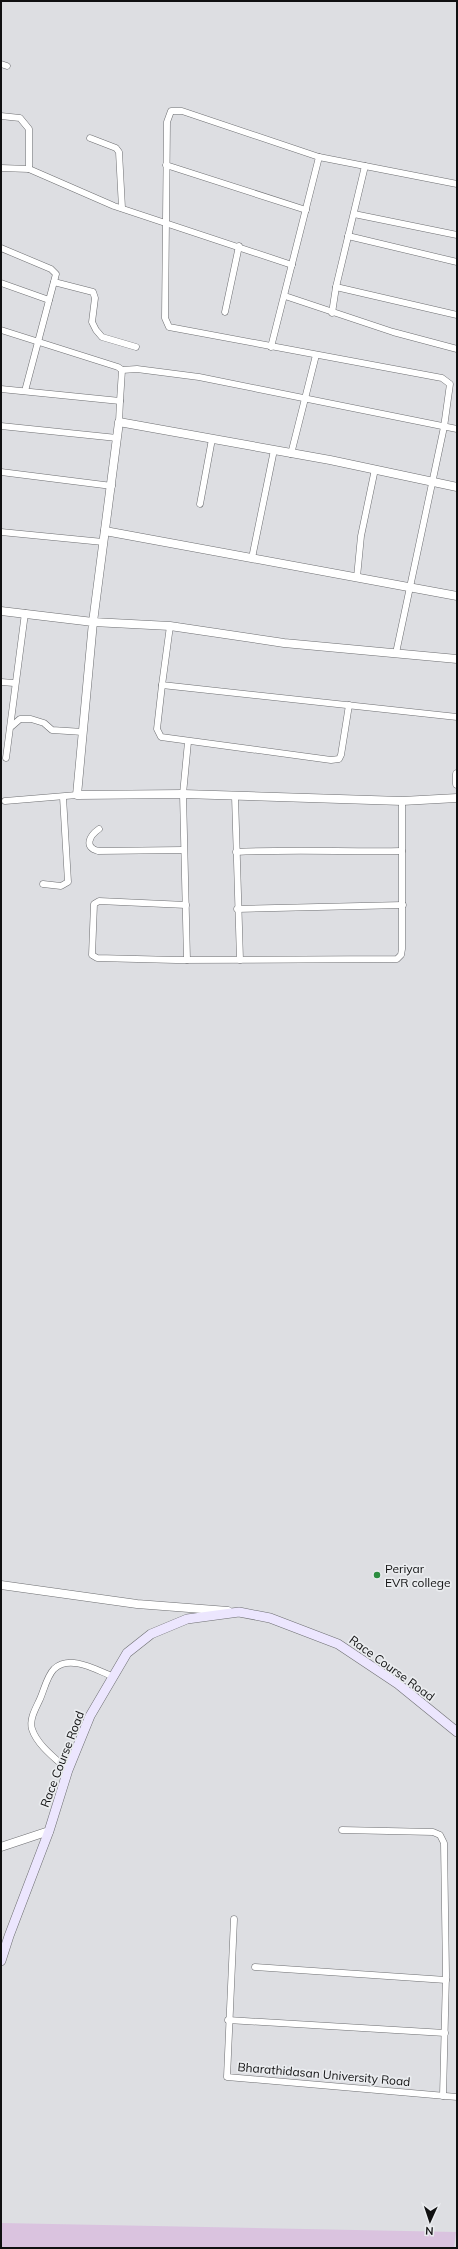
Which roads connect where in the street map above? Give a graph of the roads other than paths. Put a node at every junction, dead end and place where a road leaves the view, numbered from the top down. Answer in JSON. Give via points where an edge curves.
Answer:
{"nodes":[{"id":1,"x":1,"y":116,"type":"edge"},
{"id":2,"x":90,"y":138,"type":"dead end"},
{"id":3,"x":319,"y":157,"type":"junction"},
{"id":4,"x":166,"y":165,"type":"junction"},
{"id":5,"x":365,"y":166,"type":"junction"},
{"id":6,"x":1,"y":168,"type":"edge"},
{"id":7,"x":29,"y":169,"type":"junction"},
{"id":8,"x":457,"y":184,"type":"edge"},
{"id":9,"x":122,"y":208,"type":"junction"},
{"id":10,"x":306,"y":210,"type":"junction"},
{"id":11,"x":354,"y":214,"type":"junction"},
{"id":12,"x":167,"y":222,"type":"junction"},
{"id":13,"x":457,"y":235,"type":"edge"},
{"id":14,"x":348,"y":236,"type":"junction"},
{"id":15,"x":239,"y":246,"type":"junction"},
{"id":16,"x":1,"y":248,"type":"edge"},
{"id":17,"x":457,"y":262,"type":"edge"},
{"id":18,"x":292,"y":265,"type":"junction"},
{"id":19,"x":54,"y":282,"type":"junction"},
{"id":20,"x":1,"y":283,"type":"edge"},
{"id":21,"x":336,"y":287,"type":"junction"},
{"id":22,"x":285,"y":296,"type":"junction"},
{"id":23,"x":49,"y":300,"type":"junction"},
{"id":24,"x":225,"y":312,"type":"dead end"},
{"id":25,"x":332,"y":313,"type":"junction"},
{"id":26,"x":457,"y":315,"type":"edge"},
{"id":27,"x":1,"y":330,"type":"edge"},
{"id":28,"x":37,"y":340,"type":"junction"},
{"id":29,"x":136,"y":347,"type":"dead end"},
{"id":30,"x":271,"y":347,"type":"junction"},
{"id":31,"x":457,"y":349,"type":"edge"},
{"id":32,"x":316,"y":355,"type":"junction"},
{"id":33,"x":122,"y":370,"type":"junction"},
{"id":34,"x":1,"y":389,"type":"edge"},
{"id":35,"x":24,"y":391,"type":"junction"},
{"id":36,"x":304,"y":399,"type":"junction"},
{"id":37,"x":120,"y":401,"type":"junction"},
{"id":38,"x":119,"y":422,"type":"junction"},
{"id":39,"x":1,"y":426,"type":"edge"},
{"id":40,"x":444,"y":426,"type":"junction"},
{"id":41,"x":457,"y":429,"type":"edge"},
{"id":42,"x":117,"y":438,"type":"junction"},
{"id":43,"x":212,"y":439,"type":"junction"},
{"id":44,"x":274,"y":450,"type":"junction"},
{"id":45,"x":291,"y":454,"type":"junction"},
{"id":46,"x":375,"y":469,"type":"junction"},
{"id":47,"x":1,"y":472,"type":"edge"},
{"id":48,"x":432,"y":481,"type":"junction"},
{"id":49,"x":112,"y":486,"type":"junction"},
{"id":50,"x":457,"y":487,"type":"edge"},
{"id":51,"x":200,"y":504,"type":"dead end"},
{"id":52,"x":105,"y":531,"type":"junction"},
{"id":53,"x":1,"y":532,"type":"edge"},
{"id":54,"x":103,"y":542,"type":"junction"},
{"id":55,"x":252,"y":558,"type":"junction"},
{"id":56,"x":357,"y":577,"type":"junction"},
{"id":57,"x":410,"y":586,"type":"junction"},
{"id":58,"x":457,"y":596,"type":"edge"},
{"id":59,"x":1,"y":611,"type":"edge"},
{"id":60,"x":25,"y":614,"type":"junction"},
{"id":61,"x":93,"y":622,"type":"junction"},
{"id":62,"x":170,"y":626,"type":"junction"},
{"id":63,"x":396,"y":653,"type":"junction"},
{"id":64,"x":457,"y":659,"type":"edge"},
{"id":65,"x":1,"y":682,"type":"edge"},
{"id":66,"x":14,"y":683,"type":"junction"},
{"id":67,"x":162,"y":685,"type":"junction"},
{"id":68,"x":348,"y":705,"type":"junction"},
{"id":69,"x":457,"y":717,"type":"edge"},
{"id":70,"x":11,"y":728,"type":"junction"},
{"id":71,"x":83,"y":732,"type":"junction"},
{"id":72,"x":188,"y":742,"type":"junction"},
{"id":73,"x":6,"y":758,"type":"dead end"},
{"id":74,"x":457,"y":770,"type":"edge"},
{"id":75,"x":457,"y":774,"type":"edge"},
{"id":76,"x":457,"y":784,"type":"edge"},
{"id":77,"x":183,"y":794,"type":"junction"},
{"id":78,"x":77,"y":795,"type":"junction"},
{"id":79,"x":235,"y":796,"type":"junction"},
{"id":80,"x":63,"y":797,"type":"junction"},
{"id":81,"x":457,"y":798,"type":"edge"},
{"id":82,"x":5,"y":801,"type":"dead end"},
{"id":83,"x":402,"y":801,"type":"junction"},
{"id":84,"x":99,"y":829,"type":"dead end"},
{"id":85,"x":183,"y":850,"type":"junction"},
{"id":86,"x":402,"y":851,"type":"junction"},
{"id":87,"x":236,"y":852,"type":"junction"},
{"id":88,"x":43,"y":884,"type":"dead end"},
{"id":89,"x":186,"y":905,"type":"junction"},
{"id":90,"x":403,"y":905,"type":"junction"},
{"id":91,"x":237,"y":909,"type":"junction"},
{"id":92,"x":186,"y":960,"type":"junction"},
{"id":93,"x":240,"y":960,"type":"junction"},
{"id":94,"x":1,"y":1585,"type":"edge"},
{"id":95,"x":239,"y":1612,"type":"junction"},
{"id":96,"x":112,"y":1676,"type":"junction"},
{"id":97,"x":457,"y":1732,"type":"edge"},
{"id":98,"x":68,"y":1770,"type":"junction"},
{"id":99,"x":342,"y":1830,"type":"dead end"},
{"id":100,"x":49,"y":1831,"type":"junction"},
{"id":101,"x":1,"y":1847,"type":"edge"},
{"id":102,"x":234,"y":1919,"type":"dead end"},
{"id":103,"x":1,"y":1961,"type":"edge"},
{"id":104,"x":255,"y":1967,"type":"dead end"},
{"id":105,"x":446,"y":1980,"type":"junction"},
{"id":106,"x":228,"y":2020,"type":"junction"},
{"id":107,"x":445,"y":2033,"type":"junction"},
{"id":108,"x":443,"y":2096,"type":"junction"},
{"id":109,"x":457,"y":2097,"type":"edge"}],
"edges":[{"from":1,"to":7,"type":"street","via":[[20,118],[29,129]]},
{"from":2,"to":9,"type":"street","via":[[116,148],[119,152]]},
{"from":3,"to":4,"type":"street","via":[[176,110],[171,111],[167,122]]},
{"from":3,"to":5,"type":"street"},
{"from":3,"to":10,"type":"street"},
{"from":4,"to":10,"type":"street"},
{"from":4,"to":12,"type":"street"},
{"from":5,"to":8,"type":"street"},
{"from":5,"to":11,"type":"street"},
{"from":6,"to":7,"type":"street"},
{"from":7,"to":9,"type":"street"},
{"from":9,"to":12,"type":"street"},
{"from":10,"to":18,"type":"street"},
{"from":11,"to":13,"type":"street"},
{"from":11,"to":14,"type":"street"},
{"from":12,"to":15,"type":"street"},
{"from":12,"to":30,"type":"street","via":[[165,318],[169,327]]},
{"from":14,"to":17,"type":"street"},
{"from":14,"to":21,"type":"street"},
{"from":15,"to":18,"type":"street"},
{"from":15,"to":24,"type":"street"},
{"from":16,"to":19,"type":"street","via":[[54,271]]},
{"from":18,"to":22,"type":"street"},
{"from":19,"to":23,"type":"street"},
{"from":19,"to":29,"type":"street","via":[[93,292],[96,298],[93,327],[102,336]]},
{"from":20,"to":23,"type":"street"},
{"from":21,"to":25,"type":"street"},
{"from":21,"to":26,"type":"street"},
{"from":22,"to":25,"type":"street"},
{"from":22,"to":30,"type":"street"},
{"from":23,"to":28,"type":"street"},
{"from":25,"to":31,"type":"street"},
{"from":27,"to":28,"type":"street"},
{"from":28,"to":33,"type":"street"},
{"from":28,"to":35,"type":"street"},
{"from":30,"to":32,"type":"street"},
{"from":32,"to":36,"type":"street"},
{"from":32,"to":40,"type":"street","via":[[442,378],[450,384]]},
{"from":33,"to":36,"type":"street","via":[[166,372]]},
{"from":33,"to":37,"type":"street"},
{"from":34,"to":35,"type":"street"},
{"from":35,"to":37,"type":"street"},
{"from":36,"to":40,"type":"street"},
{"from":36,"to":45,"type":"street"},
{"from":37,"to":38,"type":"street"},
{"from":38,"to":42,"type":"street"},
{"from":38,"to":43,"type":"street"},
{"from":39,"to":42,"type":"street"},
{"from":40,"to":41,"type":"street"},
{"from":40,"to":48,"type":"street"},
{"from":42,"to":49,"type":"street"},
{"from":43,"to":44,"type":"street"},
{"from":43,"to":51,"type":"street"},
{"from":44,"to":45,"type":"street"},
{"from":44,"to":55,"type":"street"},
{"from":45,"to":46,"type":"street"},
{"from":46,"to":48,"type":"street"},
{"from":46,"to":56,"type":"street","via":[[361,536]]},
{"from":47,"to":49,"type":"street"},
{"from":48,"to":50,"type":"street"},
{"from":48,"to":57,"type":"street"},
{"from":49,"to":52,"type":"street"},
{"from":52,"to":54,"type":"street"},
{"from":52,"to":55,"type":"street"},
{"from":53,"to":54,"type":"street"},
{"from":54,"to":61,"type":"street"},
{"from":55,"to":56,"type":"street"},
{"from":56,"to":57,"type":"street"},
{"from":57,"to":58,"type":"street"},
{"from":57,"to":63,"type":"street"},
{"from":59,"to":60,"type":"street"},
{"from":60,"to":61,"type":"street"},
{"from":60,"to":66,"type":"street"},
{"from":61,"to":62,"type":"street"},
{"from":61,"to":71,"type":"street"},
{"from":62,"to":63,"type":"street","via":[[284,643]]},
{"from":62,"to":67,"type":"street"},
{"from":63,"to":64,"type":"street"},
{"from":65,"to":66,"type":"street"},
{"from":66,"to":70,"type":"street"},
{"from":67,"to":68,"type":"street"},
{"from":67,"to":72,"type":"street","via":[[157,734]]},
{"from":68,"to":69,"type":"street"},
{"from":68,"to":72,"type":"street","via":[[341,755],[337,760]]},
{"from":70,"to":71,"type":"street","via":[[20,719],[31,719],[44,723],[52,730]]},
{"from":70,"to":73,"type":"street"},
{"from":71,"to":78,"type":"street"},
{"from":72,"to":77,"type":"street"},
{"from":74,"to":75,"type":"street"},
{"from":75,"to":76,"type":"street"},
{"from":77,"to":78,"type":"street"},
{"from":77,"to":79,"type":"street"},
{"from":77,"to":85,"type":"street"},
{"from":78,"to":80,"type":"street"},
{"from":79,"to":83,"type":"street"},
{"from":79,"to":87,"type":"street"},
{"from":80,"to":82,"type":"street"},
{"from":80,"to":88,"type":"street","via":[[68,882],[61,886]]},
{"from":81,"to":83,"type":"street"},
{"from":83,"to":86,"type":"street"},
{"from":84,"to":85,"type":"street","via":[[91,834],[89,840],[92,849],[98,851]]},
{"from":85,"to":89,"type":"street"},
{"from":86,"to":87,"type":"street"},
{"from":86,"to":90,"type":"street"},
{"from":87,"to":91,"type":"street"},
{"from":89,"to":92,"type":"street"},
{"from":89,"to":92,"type":"street","via":[[99,901],[94,904],[91,950],[92,955],[97,958]]},
{"from":90,"to":91,"type":"street"},
{"from":90,"to":93,"type":"street","via":[[402,949],[397,959]]},
{"from":91,"to":93,"type":"street"},
{"from":92,"to":93,"type":"street"},
{"from":94,"to":95,"type":"street","via":[[137,1604]]},
{"from":95,"to":96,"type":"main road","name":"Race Course Road","via":[[187,1619],[151,1634],[127,1653]]},
{"from":95,"to":97,"type":"main road","name":"Race Course Road","via":[[270,1618],[338,1644],[398,1684]]},
{"from":96,"to":98,"type":"main road","name":"Race Course Road","via":[[90,1716]]},
{"from":96,"to":98,"type":"street","via":[[80,1663],[64,1664],[55,1668],[50,1675],[32,1717],[31,1727],[46,1750]]},
{"from":98,"to":100,"type":"main road","name":"Race Course Road"},
{"from":99,"to":105,"type":"street","via":[[433,1832],[440,1835],[444,1843]]},
{"from":100,"to":101,"type":"street"},
{"from":100,"to":103,"type":"main road","name":"Race Course Road"},
{"from":102,"to":106,"type":"street","name":"Bharathidasan University Road"},
{"from":104,"to":105,"type":"street"},
{"from":105,"to":107,"type":"street"},
{"from":106,"to":107,"type":"street"},
{"from":106,"to":108,"type":"street","name":"Bharathidasan University Road","via":[[227,2077]]},
{"from":107,"to":108,"type":"street"},
{"from":108,"to":109,"type":"street","name":"Bharathidasan University Road"}]}
